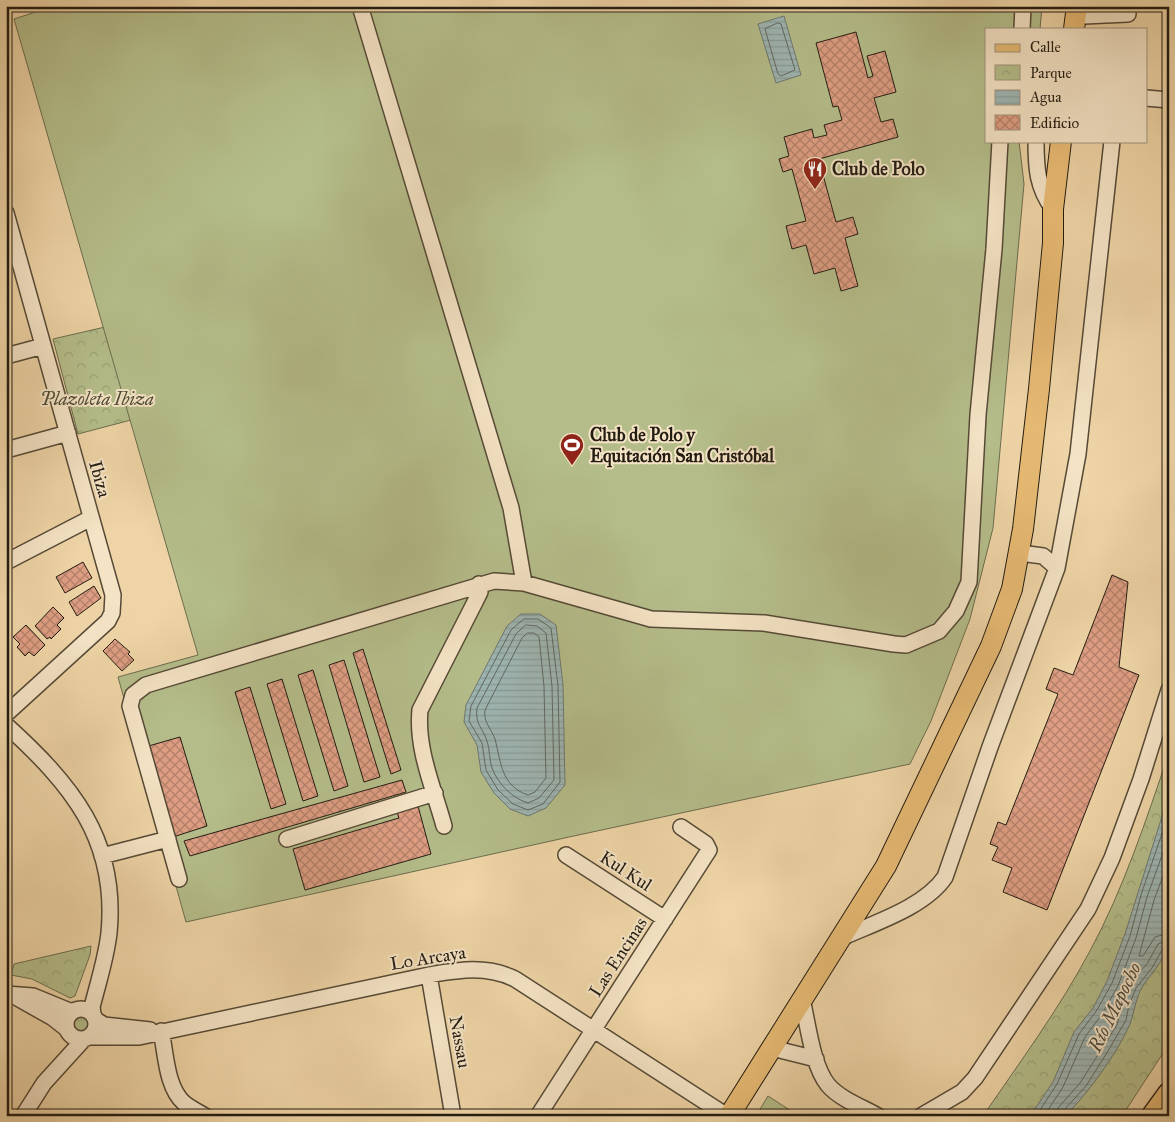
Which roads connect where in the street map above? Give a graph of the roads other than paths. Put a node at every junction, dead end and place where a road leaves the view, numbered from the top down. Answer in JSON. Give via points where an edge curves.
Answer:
{"nodes":[{"id":1,"x":360,"y":6,"type":"edge"},
{"id":2,"x":1023,"y":6,"type":"edge"},
{"id":3,"x":1128,"y":14,"type":"dead end"},
{"id":4,"x":1080,"y":17,"type":"edge"},
{"id":5,"x":1022,"y":28,"type":"edge"},
{"id":6,"x":1148,"y":98,"type":"edge"},
{"id":7,"x":1169,"y":100,"type":"edge"},
{"id":8,"x":1000,"y":142,"type":"edge"},
{"id":9,"x":1036,"y":142,"type":"edge"},
{"id":10,"x":1068,"y":142,"type":"edge"},
{"id":11,"x":1112,"y":142,"type":"edge"},
{"id":12,"x":1053,"y":209,"type":"junction"},
{"id":13,"x":6,"y":213,"type":"edge"},
{"id":14,"x":1053,"y":243,"type":"junction"},
{"id":15,"x":13,"y":262,"type":"edge"},
{"id":16,"x":44,"y":346,"type":"junction"},
{"id":17,"x":6,"y":356,"type":"edge"},
{"id":18,"x":68,"y":433,"type":"junction"},
{"id":19,"x":6,"y":450,"type":"edge"},
{"id":20,"x":92,"y":518,"type":"junction"},
{"id":21,"x":1020,"y":553,"type":"junction"},
{"id":22,"x":6,"y":562,"type":"edge"},
{"id":23,"x":1057,"y":568,"type":"junction"},
{"id":24,"x":479,"y":584,"type":"junction"},
{"id":25,"x":524,"y":584,"type":"junction"},
{"id":26,"x":1169,"y":690,"type":"edge"},
{"id":27,"x":6,"y":714,"type":"edge"},
{"id":28,"x":6,"y":725,"type":"edge"},
{"id":29,"x":435,"y":793,"type":"junction"},
{"id":30,"x":444,"y":826,"type":"dead end"},
{"id":31,"x":681,"y":827,"type":"dead end"},
{"id":32,"x":164,"y":840,"type":"junction"},
{"id":33,"x":288,"y":840,"type":"dead end"},
{"id":34,"x":566,"y":855,"type":"dead end"},
{"id":35,"x":102,"y":856,"type":"junction"},
{"id":36,"x":179,"y":880,"type":"dead end"},
{"id":37,"x":665,"y":919,"type":"junction"},
{"id":38,"x":841,"y":938,"type":"junction"},
{"id":39,"x":101,"y":972,"type":"junction"},
{"id":40,"x":428,"y":975,"type":"junction"},
{"id":41,"x":10,"y":995,"type":"edge"},
{"id":42,"x":802,"y":1000,"type":"junction"},
{"id":43,"x":75,"y":1010,"type":"junction"},
{"id":44,"x":94,"y":1017,"type":"junction"},
{"id":45,"x":594,"y":1030,"type":"junction"},
{"id":46,"x":68,"y":1031,"type":"junction"},
{"id":47,"x":160,"y":1031,"type":"junction"},
{"id":48,"x":86,"y":1038,"type":"junction"},
{"id":49,"x":772,"y":1048,"type":"junction"},
{"id":50,"x":816,"y":1059,"type":"junction"},
{"id":51,"x":44,"y":1084,"type":"junction"},
{"id":52,"x":1169,"y":1094,"type":"edge"},
{"id":53,"x":23,"y":1116,"type":"edge"},
{"id":54,"x":205,"y":1116,"type":"edge"},
{"id":55,"x":453,"y":1116,"type":"edge"},
{"id":56,"x":538,"y":1116,"type":"edge"},
{"id":57,"x":728,"y":1116,"type":"edge"},
{"id":58,"x":878,"y":1116,"type":"edge"},
{"id":59,"x":921,"y":1116,"type":"edge"},
{"id":60,"x":1153,"y":1116,"type":"edge"}],
"edges":[{"from":1,"to":25,"type":"street","via":[[511,508]]},
{"from":2,"to":5,"type":"street"},
{"from":3,"to":4,"type":"street"},
{"from":6,"to":7,"type":"street"},
{"from":8,"to":25,"type":"street","via":[[994,249],[978,414],[969,582],[956,611],[939,631],[906,645],[764,623],[651,619]]},
{"from":9,"to":12,"type":"street","via":[[1036,176]]},
{"from":10,"to":12,"type":"main road"},
{"from":10,"to":14,"type":"main road","via":[[1059,225]]},
{"from":11,"to":23,"type":"street","via":[[1078,454]]},
{"from":12,"to":14,"type":"main road"},
{"from":13,"to":15,"type":"street","name":"Ibiza"},
{"from":14,"to":21,"type":"main road"},
{"from":15,"to":16,"type":"street","name":"Ibiza"},
{"from":16,"to":17,"type":"street"},
{"from":16,"to":18,"type":"street","name":"Ibiza"},
{"from":18,"to":19,"type":"street"},
{"from":18,"to":20,"type":"street","name":"Ibiza"},
{"from":20,"to":22,"type":"street"},
{"from":20,"to":27,"type":"street","name":"Ibiza","via":[[113,594],[112,613],[108,622]]},
{"from":21,"to":23,"type":"street","via":[[1044,556]]},
{"from":21,"to":38,"type":"main road","via":[[1010,595],[992,646],[906,828]]},
{"from":23,"to":38,"type":"street","via":[[990,747],[946,877],[924,899]]},
{"from":24,"to":25,"type":"street","via":[[494,580]]},
{"from":24,"to":29,"type":"street","via":[[480,592],[420,710],[418,728]]},
{"from":24,"to":32,"type":"street","via":[[146,685],[133,694],[130,706]]},
{"from":26,"to":59,"type":"street","via":[[1112,858],[1088,909],[975,1078],[962,1092]]},
{"from":28,"to":35,"type":"street","via":[[51,767],[73,794],[90,824]]},
{"from":29,"to":30,"type":"street"},
{"from":29,"to":33,"type":"street"},
{"from":31,"to":37,"type":"street","name":"Las Encinas","via":[[706,844],[709,850]]},
{"from":32,"to":35,"type":"street"},
{"from":32,"to":36,"type":"street"},
{"from":34,"to":37,"type":"street","name":"Kul Kul"},
{"from":35,"to":39,"type":"street","via":[[110,914]]},
{"from":37,"to":45,"type":"street","name":"Las Encinas"},
{"from":38,"to":42,"type":"main road"},
{"from":39,"to":43,"type":"street"},
{"from":39,"to":44,"type":"street","via":[[92,1007]]},
{"from":40,"to":45,"type":"street","name":"Lo Arcaya","via":[[472,968],[506,974]]},
{"from":40,"to":47,"type":"street","name":"Lo Arcaya"},
{"from":40,"to":55,"type":"street","name":"Nassau"},
{"from":41,"to":43,"type":"street","via":[[33,996]]},
{"from":41,"to":46,"type":"street","via":[[53,1018]]},
{"from":42,"to":49,"type":"main road"},
{"from":42,"to":50,"type":"street"},
{"from":43,"to":44,"type":"street","via":[[86,1009]]},
{"from":43,"to":46,"type":"street","via":[[66,1019]]},
{"from":44,"to":47,"type":"street","name":"Lo Arcaya","via":[[104,1025]]},
{"from":44,"to":48,"type":"street","via":[[95,1030]]},
{"from":45,"to":56,"type":"street","name":"Las Encinas"},
{"from":45,"to":57,"type":"street","name":"Lo Arcaya"},
{"from":46,"to":48,"type":"street","via":[[76,1038]]},
{"from":46,"to":51,"type":"street","via":[[47,1071]]},
{"from":47,"to":48,"type":"street","name":"Lo Arcaya","via":[[133,1038]]},
{"from":47,"to":54,"type":"street","via":[[178,1096]]},
{"from":48,"to":51,"type":"street","via":[[71,1050]]},
{"from":49,"to":50,"type":"street"},
{"from":49,"to":57,"type":"main road"},
{"from":50,"to":58,"type":"street","via":[[829,1085],[840,1095]]},
{"from":51,"to":53,"type":"street"},
{"from":52,"to":60,"type":"highway"}]}
